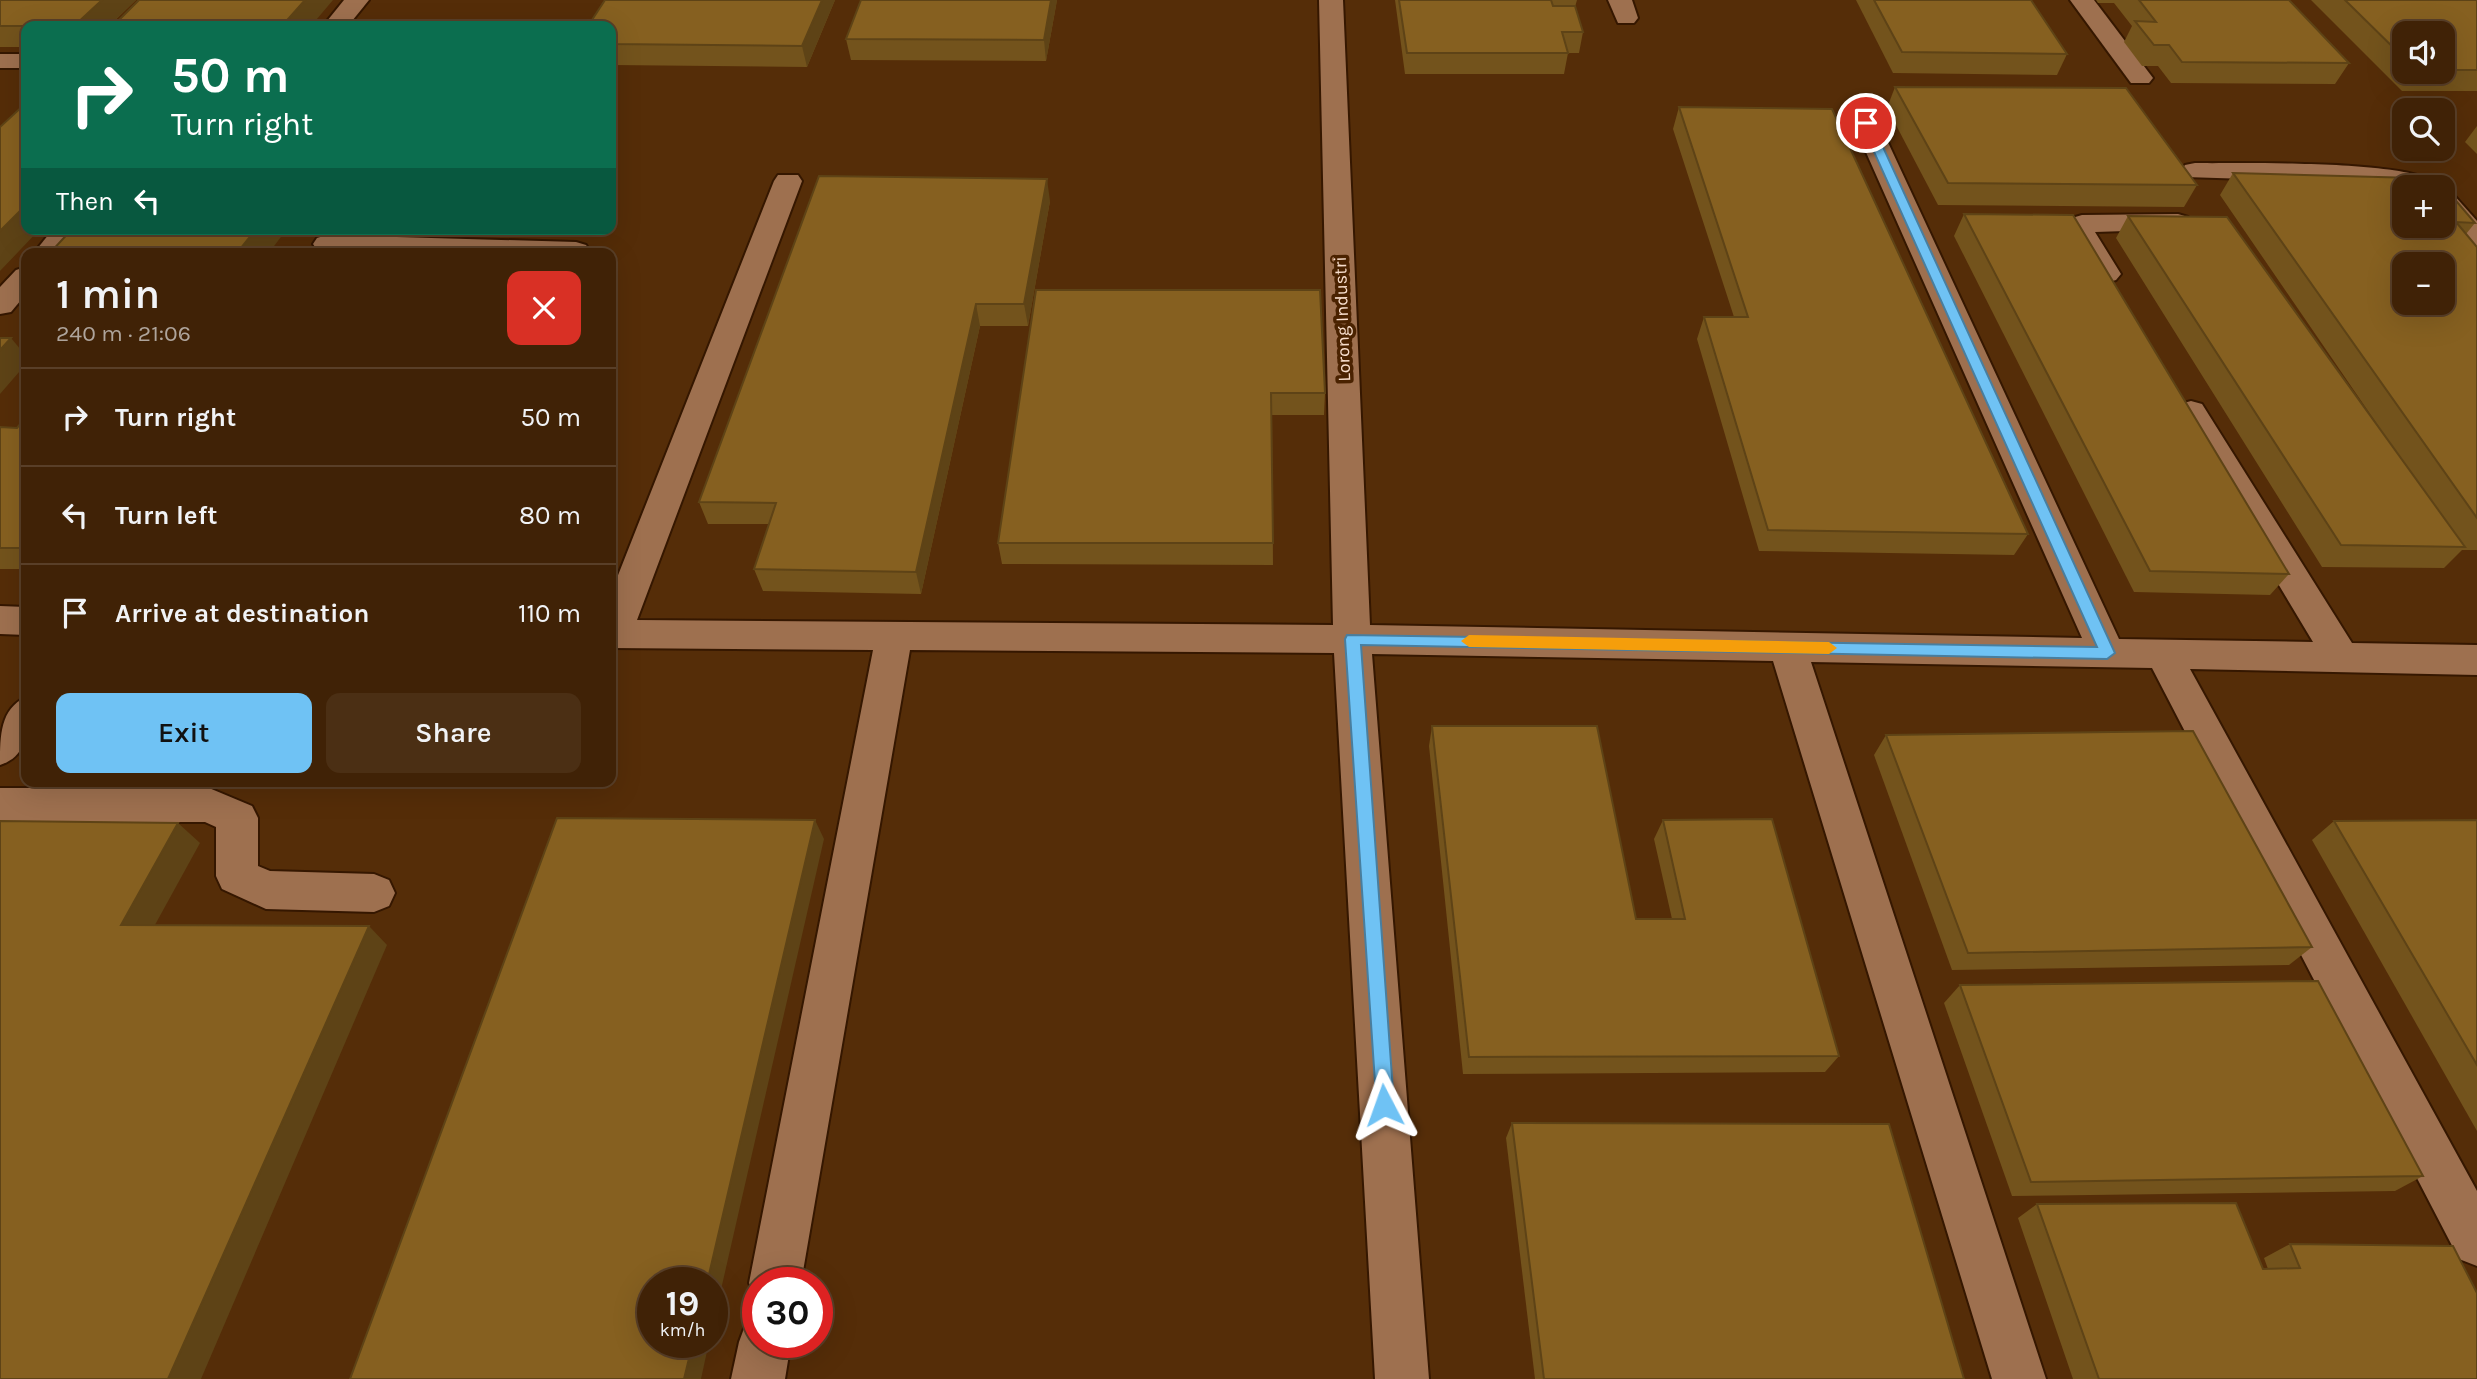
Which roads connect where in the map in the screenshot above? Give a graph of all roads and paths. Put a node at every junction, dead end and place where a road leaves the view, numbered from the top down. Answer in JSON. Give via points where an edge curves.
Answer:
{"nodes":[{"id":1,"x":357,"y":0,"type":"edge"},
{"id":2,"x":1331,"y":0,"type":"edge"},
{"id":3,"x":2082,"y":0,"type":"edge"},
{"id":4,"x":339,"y":21,"type":"edge"},
{"id":5,"x":0,"y":61,"type":"edge"},
{"id":6,"x":21,"y":61,"type":"edge"},
{"id":7,"x":2140,"y":78,"type":"dead end"},
{"id":8,"x":1866,"y":123,"type":"dead end"},
{"id":9,"x":2195,"y":171,"type":"dead end"},
{"id":10,"x":2392,"y":177,"type":"edge"},
{"id":11,"x":788,"y":181,"type":"dead end"},
{"id":12,"x":2455,"y":213,"type":"edge"},
{"id":13,"x":2189,"y":223,"type":"edge"},
{"id":14,"x":2477,"y":238,"type":"edge"},
{"id":15,"x":328,"y":242,"type":"edge"},
{"id":16,"x":493,"y":248,"type":"edge"},
{"id":17,"x":21,"y":282,"type":"edge"},
{"id":18,"x":2119,"y":296,"type":"edge"},
{"id":19,"x":0,"y":305,"type":"edge"},
{"id":20,"x":0,"y":312,"type":"edge"},
{"id":21,"x":21,"y":321,"type":"edge"},
{"id":22,"x":2177,"y":389,"type":"edge"},
{"id":23,"x":0,"y":620,"type":"edge"},
{"id":24,"x":21,"y":621,"type":"edge"},
{"id":25,"x":616,"y":624,"type":"edge"},
{"id":26,"x":616,"y":634,"type":"edge"},
{"id":27,"x":894,"y":636,"type":"junction"},
{"id":28,"x":1352,"y":639,"type":"junction"},
{"id":29,"x":1787,"y":647,"type":"junction"},
{"id":30,"x":2107,"y":653,"type":"junction"},
{"id":31,"x":2163,"y":654,"type":"junction"},
{"id":32,"x":2342,"y":657,"type":"junction"},
{"id":33,"x":2477,"y":660,"type":"edge"},
{"id":34,"x":21,"y":720,"type":"edge"},
{"id":35,"x":0,"y":749,"type":"edge"},
{"id":36,"x":0,"y":804,"type":"edge"},
{"id":37,"x":374,"y":892,"type":"dead end"},
{"id":38,"x":2477,"y":1241,"type":"edge"},
{"id":39,"x":778,"y":1267,"type":"edge"},
{"id":40,"x":762,"y":1358,"type":"edge"},
{"id":41,"x":758,"y":1379,"type":"edge"},
{"id":42,"x":1402,"y":1379,"type":"edge"},
{"id":43,"x":2020,"y":1379,"type":"edge"}],
"edges":[{"from":1,"to":4,"type":"street"},
{"from":2,"to":28,"type":"street","name":"Lorong Industri"},
{"from":3,"to":7,"type":"street"},
{"from":5,"to":6,"type":"street"},
{"from":8,"to":30,"type":"street"},
{"from":9,"to":10,"type":"street"},
{"from":11,"to":25,"type":"street"},
{"from":12,"to":14,"type":"street"},
{"from":13,"to":18,"type":"street","via":[[2082,224],[2080,232]]},
{"from":15,"to":16,"type":"street"},
{"from":17,"to":19,"type":"street"},
{"from":20,"to":21,"type":"street"},
{"from":22,"to":32,"type":"street"},
{"from":23,"to":24,"type":"street"},
{"from":26,"to":27,"type":"street"},
{"from":27,"to":28,"type":"street"},
{"from":27,"to":39,"type":"street"},
{"from":28,"to":29,"type":"street"},
{"from":28,"to":42,"type":"street","name":"Lorong Industri"},
{"from":29,"to":30,"type":"street"},
{"from":29,"to":43,"type":"street"},
{"from":30,"to":31,"type":"street"},
{"from":31,"to":32,"type":"street"},
{"from":31,"to":38,"type":"street"},
{"from":32,"to":33,"type":"street"},
{"from":34,"to":35,"type":"street"},
{"from":36,"to":37,"type":"street","via":[[209,805],[237,818],[237,876],[266,890]]},
{"from":40,"to":41,"type":"street"}]}
